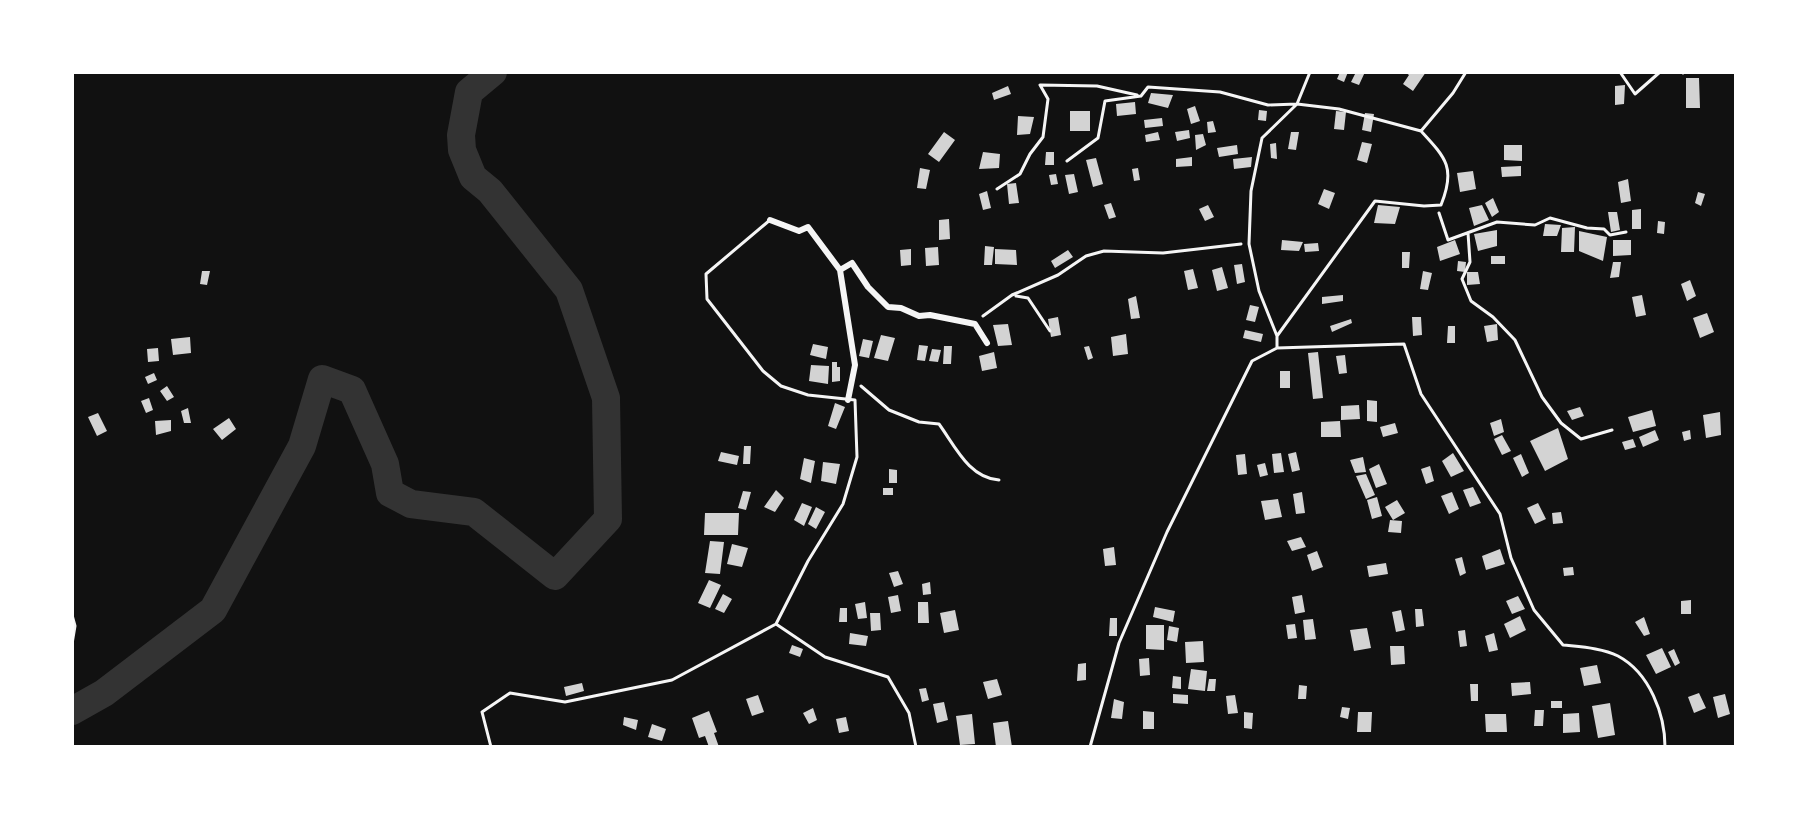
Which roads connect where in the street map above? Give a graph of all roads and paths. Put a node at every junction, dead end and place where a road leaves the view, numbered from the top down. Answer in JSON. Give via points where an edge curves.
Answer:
{"nodes":[{"id":1,"x":1310,"y":72,"type":"edge"},
{"id":2,"x":1466,"y":72,"type":"edge"},
{"id":3,"x":1620,"y":72,"type":"edge"},
{"id":4,"x":1660,"y":72,"type":"edge"},
{"id":5,"x":1141,"y":96,"type":"junction"},
{"id":6,"x":1297,"y":104,"type":"junction"},
{"id":7,"x":1421,"y":131,"type":"junction"},
{"id":8,"x":1067,"y":161,"type":"dead end"},
{"id":9,"x":997,"y":189,"type":"dead end"},
{"id":10,"x":1437,"y":205,"type":"junction"},
{"id":11,"x":770,"y":220,"type":"joint"},
{"id":12,"x":1626,"y":232,"type":"dead end"},
{"id":13,"x":1468,"y":233,"type":"junction"},
{"id":14,"x":1249,"y":244,"type":"junction"},
{"id":15,"x":840,"y":270,"type":"junction"},
{"id":16,"x":1012,"y":295,"type":"junction"},
{"id":17,"x":975,"y":324,"type":"junction"},
{"id":18,"x":1050,"y":331,"type":"dead end"},
{"id":19,"x":1277,"y":336,"type":"junction"},
{"id":20,"x":987,"y":343,"type":"dead end"},
{"id":21,"x":1277,"y":348,"type":"junction"},
{"id":22,"x":856,"y":379,"type":"dead end"},
{"id":23,"x":848,"y":400,"type":"junction"},
{"id":24,"x":1612,"y":430,"type":"dead end"},
{"id":25,"x":999,"y":480,"type":"dead end"},
{"id":26,"x":72,"y":615,"type":"edge"},
{"id":27,"x":776,"y":624,"type":"junction"},
{"id":28,"x":72,"y":644,"type":"edge"},
{"id":29,"x":491,"y":747,"type":"edge"},
{"id":30,"x":916,"y":747,"type":"edge"},
{"id":31,"x":1090,"y":747,"type":"edge"},
{"id":32,"x":1665,"y":747,"type":"edge"}],
"edges":[{"from":1,"to":6,"type":"lane"},
{"from":2,"to":7,"type":"lane"},
{"from":3,"to":4,"type":"path","via":[[1635,94]]},
{"from":5,"to":6,"type":"lane","via":[[1148,87],[1220,92],[1268,105]]},
{"from":5,"to":8,"type":"lane","via":[[1105,101],[1098,138]]},
{"from":5,"to":9,"type":"lane","via":[[1097,86],[1040,85],[1048,99],[1043,137],[1020,174]]},
{"from":6,"to":7,"type":"lane","via":[[1339,109]]},
{"from":6,"to":14,"type":"lane","via":[[1262,138],[1251,191]]},
{"from":7,"to":10,"type":"lane","via":[[1446,159],[1449,184]]},
{"from":10,"to":13,"type":"path","via":[[1448,240]]},
{"from":10,"to":19,"type":"lane","via":[[1375,201]]},
{"from":11,"to":15,"type":"street","via":[[799,231],[808,227]]},
{"from":11,"to":23,"type":"lane","via":[[706,274],[707,299],[781,386]]},
{"from":12,"to":13,"type":"path","via":[[1610,235],[1604,229],[1550,218],[1535,225],[1497,222]]},
{"from":13,"to":24,"type":"path","via":[[1470,262],[1462,279],[1471,301],[1515,340],[1542,397],[1561,423],[1581,439]]},
{"from":14,"to":16,"type":"path","via":[[1163,253],[1104,251]]},
{"from":14,"to":19,"type":"lane","via":[[1259,291]]},
{"from":15,"to":17,"type":"street","via":[[852,263],[888,307]]},
{"from":15,"to":23,"type":"street","via":[[855,365]]},
{"from":16,"to":17,"type":"path"},
{"from":16,"to":18,"type":"path","via":[[1028,298]]},
{"from":17,"to":20,"type":"street"},
{"from":19,"to":21,"type":"lane"},
{"from":21,"to":31,"type":"lane","via":[[1252,361],[1167,532],[1119,643]]},
{"from":21,"to":32,"type":"lane","via":[[1404,344],[1421,394],[1500,514],[1511,558],[1534,610],[1563,645],[1619,657],[1638,673],[1665,725]]},
{"from":22,"to":25,"type":"path","via":[[889,410],[939,424],[973,471]]},
{"from":23,"to":27,"type":"lane","via":[[855,400],[857,457],[843,504]]},
{"from":26,"to":28,"type":"path"},
{"from":27,"to":29,"type":"lane","via":[[672,680],[565,702],[510,693],[482,712]]},
{"from":27,"to":30,"type":"lane","via":[[825,657],[888,677],[909,713]]}]}
